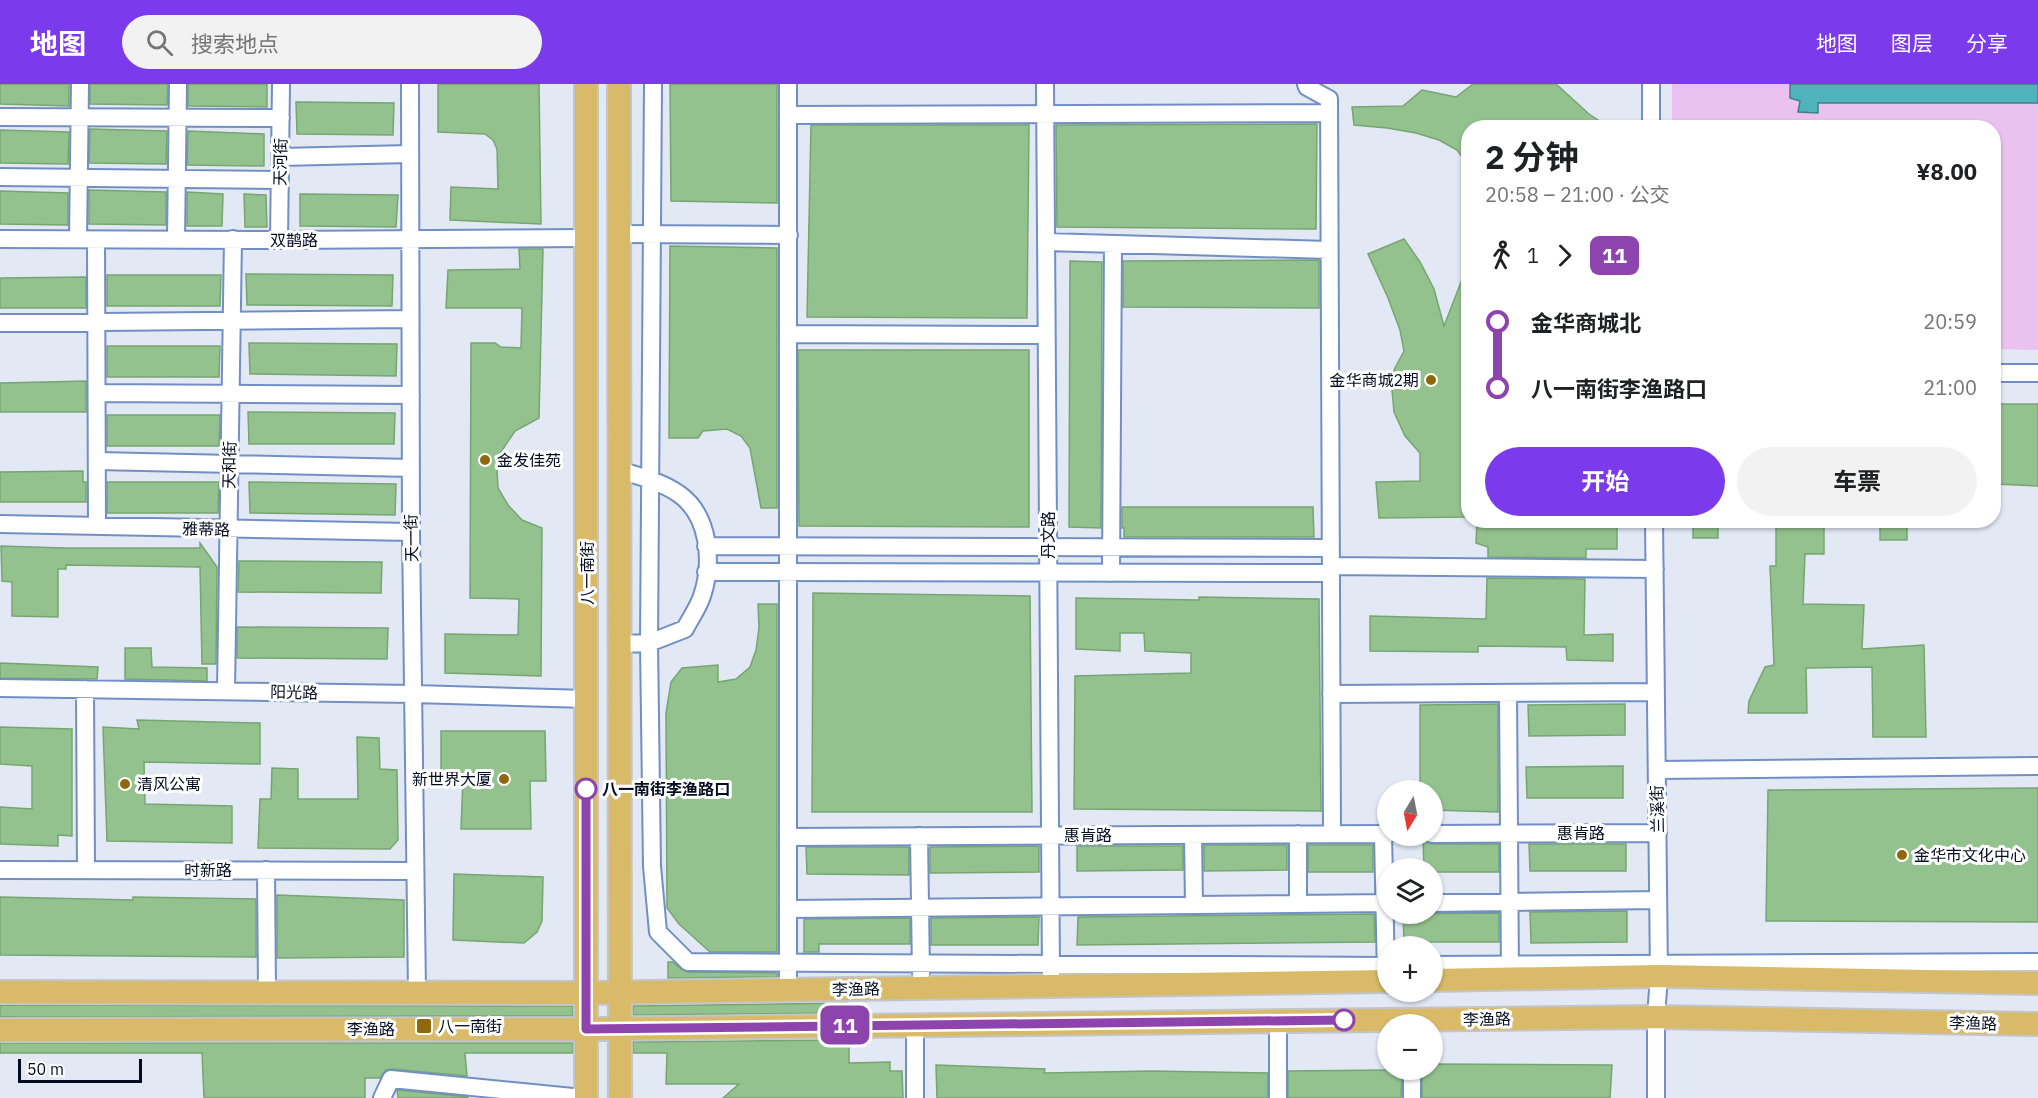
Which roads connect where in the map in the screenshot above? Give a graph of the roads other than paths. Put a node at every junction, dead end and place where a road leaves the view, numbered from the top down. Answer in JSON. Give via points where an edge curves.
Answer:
{"nodes":[{"id":1,"x":80,"y":84,"type":"edge"},
{"id":2,"x":178,"y":84,"type":"edge"},
{"id":3,"x":281,"y":84,"type":"edge"},
{"id":4,"x":410,"y":84,"type":"edge"},
{"id":5,"x":586,"y":84,"type":"edge"},
{"id":6,"x":619,"y":84,"type":"edge"},
{"id":7,"x":653,"y":84,"type":"edge"},
{"id":8,"x":788,"y":84,"type":"edge"},
{"id":9,"x":1045,"y":84,"type":"edge"},
{"id":10,"x":1306,"y":84,"type":"edge"},
{"id":11,"x":1651,"y":84,"type":"edge"},
{"id":12,"x":1329,"y":113,"type":"junction"},
{"id":13,"x":1045,"y":114,"type":"junction"},
{"id":14,"x":788,"y":115,"type":"junction"},
{"id":15,"x":0,"y":117,"type":"edge"},
{"id":16,"x":80,"y":117,"type":"junction"},
{"id":17,"x":177,"y":118,"type":"junction"},
{"id":18,"x":281,"y":118,"type":"junction"},
{"id":19,"x":1651,"y":120,"type":"edge"},
{"id":20,"x":410,"y":154,"type":"junction"},
{"id":21,"x":280,"y":157,"type":"junction"},
{"id":22,"x":0,"y":177,"type":"edge"},
{"id":23,"x":79,"y":178,"type":"junction"},
{"id":24,"x":177,"y":179,"type":"junction"},
{"id":25,"x":279,"y":180,"type":"junction"},
{"id":26,"x":619,"y":234,"type":"junction"},
{"id":27,"x":652,"y":234,"type":"junction"},
{"id":28,"x":789,"y":235,"type":"junction"},
{"id":29,"x":0,"y":238,"type":"edge"},
{"id":30,"x":587,"y":238,"type":"junction"},
{"id":31,"x":78,"y":239,"type":"junction"},
{"id":32,"x":176,"y":239,"type":"junction"},
{"id":33,"x":233,"y":239,"type":"junction"},
{"id":34,"x":410,"y":239,"type":"junction"},
{"id":35,"x":96,"y":240,"type":"junction"},
{"id":36,"x":279,"y":240,"type":"junction"},
{"id":37,"x":1046,"y":242,"type":"junction"},
{"id":38,"x":1113,"y":244,"type":"junction"},
{"id":39,"x":1329,"y":250,"type":"junction"},
{"id":40,"x":410,"y":319,"type":"junction"},
{"id":41,"x":232,"y":321,"type":"junction"},
{"id":42,"x":96,"y":322,"type":"junction"},
{"id":43,"x":0,"y":323,"type":"edge"},
{"id":44,"x":789,"y":334,"type":"junction"},
{"id":45,"x":1046,"y":335,"type":"junction"},
{"id":46,"x":2001,"y":373,"type":"edge"},
{"id":47,"x":2038,"y":373,"type":"edge"},
{"id":48,"x":97,"y":393,"type":"junction"},
{"id":49,"x":230,"y":394,"type":"junction"},
{"id":50,"x":411,"y":395,"type":"junction"},
{"id":51,"x":97,"y":461,"type":"junction"},
{"id":52,"x":229,"y":464,"type":"junction"},
{"id":53,"x":411,"y":468,"type":"junction"},
{"id":54,"x":619,"y":470,"type":"junction"},
{"id":55,"x":650,"y":480,"type":"junction"},
{"id":56,"x":0,"y":524,"type":"edge"},
{"id":57,"x":97,"y":526,"type":"junction"},
{"id":58,"x":1654,"y":528,"type":"edge"},
{"id":59,"x":228,"y":529,"type":"junction"},
{"id":60,"x":411,"y":532,"type":"junction"},
{"id":61,"x":706,"y":546,"type":"junction"},
{"id":62,"x":789,"y":547,"type":"junction"},
{"id":63,"x":1048,"y":547,"type":"junction"},
{"id":64,"x":1111,"y":548,"type":"junction"},
{"id":65,"x":1330,"y":548,"type":"junction"},
{"id":66,"x":1331,"y":569,"type":"junction"},
{"id":67,"x":1655,"y":569,"type":"junction"},
{"id":68,"x":706,"y":572,"type":"junction"},
{"id":69,"x":789,"y":572,"type":"junction"},
{"id":70,"x":1048,"y":573,"type":"junction"},
{"id":71,"x":1111,"y":573,"type":"junction"},
{"id":72,"x":649,"y":643,"type":"junction"},
{"id":73,"x":619,"y":644,"type":"junction"},
{"id":74,"x":0,"y":688,"type":"edge"},
{"id":75,"x":85,"y":689,"type":"junction"},
{"id":76,"x":226,"y":691,"type":"junction"},
{"id":77,"x":1656,"y":692,"type":"junction"},
{"id":78,"x":1508,"y":693,"type":"junction"},
{"id":79,"x":414,"y":694,"type":"junction"},
{"id":80,"x":1331,"y":694,"type":"junction"},
{"id":81,"x":587,"y":699,"type":"junction"},
{"id":82,"x":2038,"y":766,"type":"edge"},
{"id":83,"x":1657,"y":770,"type":"junction"},
{"id":84,"x":1509,"y":833,"type":"junction"},
{"id":85,"x":1658,"y":833,"type":"junction"},
{"id":86,"x":1298,"y":834,"type":"junction"},
{"id":87,"x":1332,"y":834,"type":"junction"},
{"id":88,"x":1377,"y":834,"type":"edge"},
{"id":89,"x":1443,"y":834,"type":"edge"},
{"id":90,"x":1194,"y":835,"type":"junction"},
{"id":91,"x":919,"y":836,"type":"junction"},
{"id":92,"x":1050,"y":836,"type":"junction"},
{"id":93,"x":789,"y":837,"type":"junction"},
{"id":94,"x":0,"y":870,"type":"edge"},
{"id":95,"x":86,"y":870,"type":"junction"},
{"id":96,"x":266,"y":870,"type":"junction"},
{"id":97,"x":416,"y":870,"type":"junction"},
{"id":98,"x":1657,"y":900,"type":"junction"},
{"id":99,"x":1509,"y":902,"type":"junction"},
{"id":100,"x":1377,"y":903,"type":"edge"},
{"id":101,"x":1443,"y":903,"type":"edge"},
{"id":102,"x":1298,"y":904,"type":"junction"},
{"id":103,"x":1194,"y":905,"type":"junction"},
{"id":104,"x":1050,"y":906,"type":"junction"},
{"id":105,"x":920,"y":907,"type":"junction"},
{"id":106,"x":789,"y":909,"type":"junction"},
{"id":107,"x":2038,"y":962,"type":"edge"},
{"id":108,"x":788,"y":963,"type":"junction"},
{"id":109,"x":921,"y":964,"type":"junction"},
{"id":110,"x":1443,"y":966,"type":"edge"},
{"id":111,"x":1659,"y":970,"type":"junction"},
{"id":112,"x":1510,"y":972,"type":"junction"},
{"id":113,"x":1377,"y":973,"type":"edge"},
{"id":114,"x":1051,"y":975,"type":"junction"},
{"id":115,"x":1443,"y":979,"type":"edge"},
{"id":116,"x":2038,"y":982,"type":"edge"},
{"id":117,"x":922,"y":988,"type":"junction"},
{"id":118,"x":788,"y":990,"type":"junction"},
{"id":119,"x":267,"y":991,"type":"junction"},
{"id":120,"x":0,"y":992,"type":"edge"},
{"id":121,"x":417,"y":992,"type":"junction"},
{"id":122,"x":619,"y":992,"type":"junction"},
{"id":123,"x":585,"y":993,"type":"junction"},
{"id":124,"x":1656,"y":1017,"type":"junction"},
{"id":125,"x":1278,"y":1021,"type":"junction"},
{"id":126,"x":1443,"y":1021,"type":"edge"},
{"id":127,"x":1377,"y":1022,"type":"edge"},
{"id":128,"x":915,"y":1024,"type":"junction"},
{"id":129,"x":2038,"y":1024,"type":"edge"},
{"id":130,"x":621,"y":1027,"type":"junction"},
{"id":131,"x":586,"y":1029,"type":"junction"},
{"id":132,"x":0,"y":1030,"type":"edge"},
{"id":133,"x":1412,"y":1080,"type":"edge"},
{"id":134,"x":382,"y":1098,"type":"edge"},
{"id":135,"x":585,"y":1098,"type":"edge"},
{"id":136,"x":620,"y":1098,"type":"edge"},
{"id":137,"x":915,"y":1098,"type":"edge"},
{"id":138,"x":1278,"y":1098,"type":"edge"},
{"id":139,"x":1412,"y":1098,"type":"edge"},
{"id":140,"x":1656,"y":1098,"type":"edge"}],
"edges":[{"from":1,"to":16,"type":"street"},
{"from":2,"to":17,"type":"street"},
{"from":3,"to":18,"type":"street","name":"天河街"},
{"from":4,"to":20,"type":"street","name":"天一街"},
{"from":5,"to":30,"type":"main road","name":"八一南街"},
{"from":6,"to":26,"type":"main road","name":"八一南街"},
{"from":7,"to":27,"type":"street"},
{"from":8,"to":14,"type":"street"},
{"from":9,"to":13,"type":"street","name":"丹文路"},
{"from":10,"to":12,"type":"street","via":[[1329,99]]},
{"from":11,"to":19,"type":"street"},
{"from":12,"to":13,"type":"street"},
{"from":12,"to":39,"type":"street"},
{"from":13,"to":14,"type":"street"},
{"from":13,"to":37,"type":"street","name":"丹文路"},
{"from":14,"to":28,"type":"street"},
{"from":15,"to":16,"type":"street"},
{"from":16,"to":17,"type":"street"},
{"from":16,"to":23,"type":"street"},
{"from":17,"to":18,"type":"street"},
{"from":17,"to":24,"type":"street"},
{"from":18,"to":21,"type":"street","name":"天河街"},
{"from":20,"to":21,"type":"street"},
{"from":20,"to":34,"type":"street","name":"天一街"},
{"from":21,"to":25,"type":"street","name":"天河街"},
{"from":22,"to":23,"type":"street"},
{"from":23,"to":24,"type":"street"},
{"from":23,"to":31,"type":"street"},
{"from":24,"to":25,"type":"street"},
{"from":24,"to":32,"type":"street"},
{"from":25,"to":36,"type":"street","name":"天河街"},
{"from":26,"to":27,"type":"street"},
{"from":26,"to":54,"type":"main road","name":"八一南街"},
{"from":27,"to":28,"type":"street"},
{"from":27,"to":55,"type":"street"},
{"from":28,"to":44,"type":"street"},
{"from":29,"to":31,"type":"street","name":"双鹊路"},
{"from":30,"to":34,"type":"street","name":"双鹊路"},
{"from":30,"to":81,"type":"main road","name":"八一南街"},
{"from":31,"to":35,"type":"street","name":"双鹊路"},
{"from":32,"to":33,"type":"street","name":"双鹊路"},
{"from":32,"to":35,"type":"street","name":"双鹊路"},
{"from":33,"to":36,"type":"street","name":"双鹊路"},
{"from":33,"to":41,"type":"street","name":"天和街"},
{"from":34,"to":36,"type":"street","name":"双鹊路"},
{"from":34,"to":40,"type":"street","name":"天一街"},
{"from":35,"to":42,"type":"street"},
{"from":37,"to":38,"type":"street"},
{"from":37,"to":45,"type":"street","name":"丹文路"},
{"from":38,"to":39,"type":"street"},
{"from":38,"to":64,"type":"street"},
{"from":39,"to":65,"type":"street"},
{"from":40,"to":41,"type":"street"},
{"from":40,"to":50,"type":"street","name":"天一街"},
{"from":41,"to":42,"type":"street"},
{"from":41,"to":49,"type":"street","name":"天和街"},
{"from":42,"to":43,"type":"street"},
{"from":42,"to":48,"type":"street"},
{"from":44,"to":45,"type":"street"},
{"from":44,"to":62,"type":"street"},
{"from":45,"to":63,"type":"street","name":"丹文路"},
{"from":46,"to":47,"type":"street"},
{"from":48,"to":49,"type":"street"},
{"from":48,"to":51,"type":"street"},
{"from":49,"to":50,"type":"street"},
{"from":49,"to":52,"type":"street","name":"天和街"},
{"from":50,"to":53,"type":"street","name":"天一街"},
{"from":51,"to":52,"type":"street"},
{"from":51,"to":57,"type":"street"},
{"from":52,"to":53,"type":"street"},
{"from":52,"to":59,"type":"street","name":"天和街"},
{"from":53,"to":60,"type":"street","name":"天一街"},
{"from":54,"to":55,"type":"street"},
{"from":54,"to":73,"type":"main road","name":"八一南街"},
{"from":55,"to":61,"type":"street","via":[[680,494],[700,518]]},
{"from":55,"to":72,"type":"street"},
{"from":56,"to":57,"type":"street","name":"雅蒂路"},
{"from":57,"to":59,"type":"street","name":"雅蒂路"},
{"from":58,"to":67,"type":"street","name":"兰溪街"},
{"from":59,"to":60,"type":"street","name":"雅蒂路"},
{"from":59,"to":76,"type":"street","name":"天和街"},
{"from":60,"to":79,"type":"street","name":"天一街"},
{"from":61,"to":62,"type":"street"},
{"from":61,"to":68,"type":"street"},
{"from":62,"to":63,"type":"street"},
{"from":62,"to":69,"type":"street"},
{"from":63,"to":64,"type":"street"},
{"from":63,"to":70,"type":"street","name":"丹文路"},
{"from":64,"to":65,"type":"street"},
{"from":64,"to":71,"type":"street"},
{"from":65,"to":66,"type":"street"},
{"from":66,"to":67,"type":"street"},
{"from":66,"to":71,"type":"street"},
{"from":66,"to":80,"type":"street"},
{"from":67,"to":77,"type":"street","name":"兰溪街"},
{"from":68,"to":69,"type":"street"},
{"from":68,"to":72,"type":"street","via":[[702,596],[685,629]]},
{"from":69,"to":70,"type":"street"},
{"from":69,"to":93,"type":"street"},
{"from":70,"to":71,"type":"street"},
{"from":70,"to":92,"type":"street","name":"丹文路"},
{"from":72,"to":73,"type":"street"},
{"from":72,"to":108,"type":"street","via":[[652,866],[658,932],[688,962]]},
{"from":73,"to":122,"type":"main road","name":"八一南街"},
{"from":74,"to":75,"type":"street","name":"阳光路"},
{"from":75,"to":76,"type":"street","name":"阳光路"},
{"from":75,"to":95,"type":"street"},
{"from":76,"to":79,"type":"street","name":"阳光路"},
{"from":77,"to":78,"type":"street"},
{"from":77,"to":83,"type":"street","name":"兰溪街"},
{"from":78,"to":80,"type":"street"},
{"from":78,"to":84,"type":"street"},
{"from":79,"to":81,"type":"street","name":"阳光路"},
{"from":79,"to":97,"type":"street","name":"天一街"},
{"from":80,"to":87,"type":"street"},
{"from":81,"to":123,"type":"main road","name":"八一南街"},
{"from":82,"to":83,"type":"street"},
{"from":83,"to":85,"type":"street","name":"兰溪街"},
{"from":84,"to":85,"type":"street","name":"惠肯路"},
{"from":84,"to":89,"type":"street","name":"惠肯路"},
{"from":84,"to":99,"type":"street"},
{"from":85,"to":98,"type":"street","name":"兰溪街"},
{"from":86,"to":87,"type":"street","name":"惠肯路"},
{"from":86,"to":90,"type":"street","name":"惠肯路"},
{"from":86,"to":102,"type":"street"},
{"from":87,"to":88,"type":"street","name":"惠肯路"},
{"from":90,"to":92,"type":"street","name":"惠肯路"},
{"from":90,"to":103,"type":"street"},
{"from":91,"to":92,"type":"street","name":"惠肯路"},
{"from":91,"to":93,"type":"street","name":"惠肯路"},
{"from":91,"to":105,"type":"street"},
{"from":92,"to":104,"type":"street","name":"丹文路"},
{"from":93,"to":106,"type":"street"},
{"from":94,"to":95,"type":"street","name":"时新路"},
{"from":95,"to":96,"type":"street","name":"时新路"},
{"from":96,"to":97,"type":"street","name":"时新路"},
{"from":96,"to":119,"type":"street"},
{"from":97,"to":121,"type":"street","name":"天一街"},
{"from":98,"to":99,"type":"street"},
{"from":98,"to":111,"type":"street","name":"兰溪街"},
{"from":99,"to":101,"type":"street"},
{"from":99,"to":112,"type":"street"},
{"from":100,"to":102,"type":"street"},
{"from":102,"to":103,"type":"street"},
{"from":103,"to":104,"type":"street"},
{"from":104,"to":105,"type":"street"},
{"from":104,"to":114,"type":"street","name":"丹文路"},
{"from":105,"to":106,"type":"street"},
{"from":105,"to":109,"type":"street"},
{"from":106,"to":108,"type":"street"},
{"from":107,"to":111,"type":"street"},
{"from":108,"to":109,"type":"street"},
{"from":108,"to":118,"type":"street"},
{"from":109,"to":114,"type":"street"},
{"from":109,"to":117,"type":"street"},
{"from":110,"to":112,"type":"street"},
{"from":111,"to":112,"type":"main road"},
{"from":111,"to":116,"type":"main road"},
{"from":111,"to":124,"type":"street","name":"兰溪街"},
{"from":112,"to":115,"type":"main road"},
{"from":113,"to":114,"type":"main road","name":"李渔路"},
{"from":114,"to":117,"type":"main road","name":"李渔路"},
{"from":117,"to":118,"type":"main road","name":"李渔路"},
{"from":118,"to":122,"type":"main road","name":"李渔路"},
{"from":119,"to":120,"type":"main road","name":"李渔路"},
{"from":119,"to":121,"type":"main road","name":"李渔路"},
{"from":121,"to":123,"type":"main road","name":"李渔路"},
{"from":122,"to":123,"type":"main road","name":"李渔路"},
{"from":122,"to":130,"type":"main road","name":"八一南街"},
{"from":123,"to":131,"type":"main road","name":"八一南街"},
{"from":124,"to":126,"type":"main road","name":"李渔路"},
{"from":124,"to":129,"type":"main road","name":"李渔路"},
{"from":124,"to":140,"type":"street","name":"兰溪街"},
{"from":125,"to":127,"type":"main road","name":"李渔路"},
{"from":125,"to":128,"type":"main road","name":"李渔路"},
{"from":125,"to":138,"type":"street"},
{"from":128,"to":130,"type":"main road","name":"李渔路"},
{"from":128,"to":137,"type":"street"},
{"from":130,"to":131,"type":"main road","name":"李渔路"},
{"from":130,"to":136,"type":"main road","name":"八一南街"},
{"from":131,"to":132,"type":"main road","name":"李渔路"},
{"from":131,"to":135,"type":"main road","name":"八一南街"},
{"from":133,"to":139,"type":"street"},
{"from":134,"to":135,"type":"street","via":[[392,1079]]}]}
